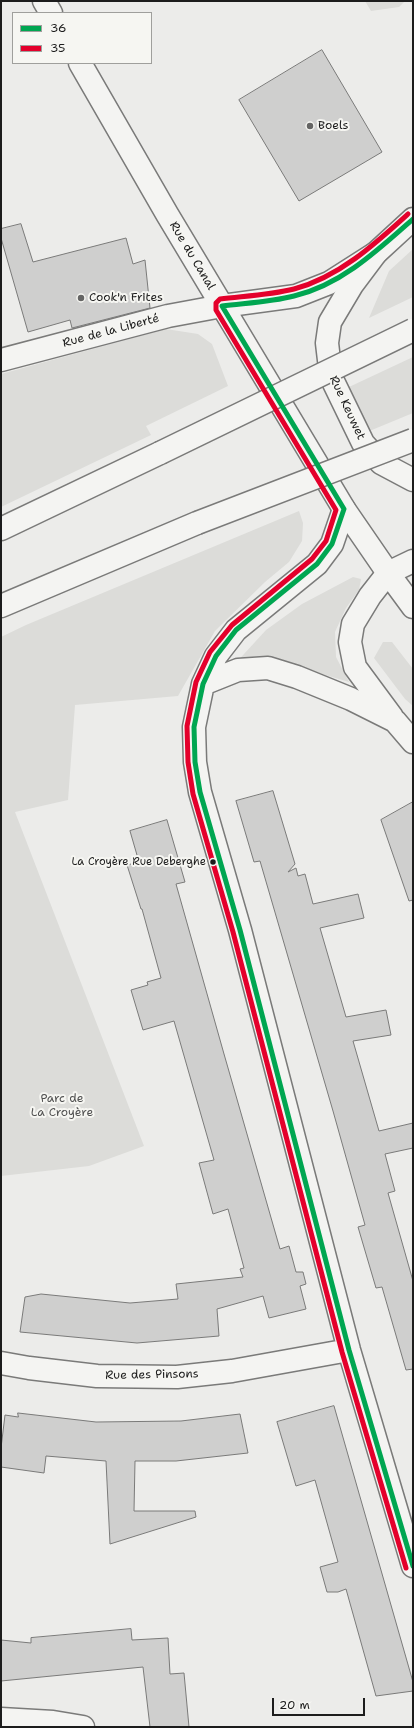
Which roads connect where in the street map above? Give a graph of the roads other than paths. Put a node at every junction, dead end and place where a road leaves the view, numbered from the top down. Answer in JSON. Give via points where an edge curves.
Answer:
{"nodes":[{"id":1,"x":44,"y":1,"type":"edge"},
{"id":2,"x":50,"y":12,"type":"edge"},
{"id":3,"x":81,"y":64,"type":"edge"},
{"id":4,"x":413,"y":219,"type":"edge"},
{"id":5,"x":376,"y":253,"type":"junction"},
{"id":6,"x":222,"y":306,"type":"junction"},
{"id":7,"x":413,"y":330,"type":"edge"},
{"id":8,"x":1,"y":360,"type":"edge"},
{"id":9,"x":413,"y":440,"type":"edge"},
{"id":10,"x":413,"y":480,"type":"edge"},
{"id":11,"x":344,"y":509,"type":"junction"},
{"id":12,"x":1,"y":529,"type":"edge"},
{"id":13,"x":413,"y":560,"type":"edge"},
{"id":14,"x":388,"y":573,"type":"junction"},
{"id":15,"x":1,"y":606,"type":"edge"},
{"id":16,"x":413,"y":607,"type":"edge"},
{"id":17,"x":203,"y":684,"type":"junction"},
{"id":18,"x":395,"y":721,"type":"junction"},
{"id":19,"x":413,"y":742,"type":"edge"},
{"id":20,"x":349,"y":1350,"type":"junction"},
{"id":21,"x":1,"y":1363,"type":"edge"},
{"id":22,"x":413,"y":1566,"type":"edge"},
{"id":23,"x":1,"y":1718,"type":"edge"},
{"id":24,"x":83,"y":1727,"type":"edge"}],
"edges":[{"from":1,"to":2,"type":"main road"},
{"from":3,"to":6,"type":"main road","name":"Rue du Canal"},
{"from":4,"to":5,"type":"main road"},
{"from":5,"to":6,"type":"main road","name":"Rue de la Liberté","via":[[328,283],[296,296]]},
{"from":5,"to":10,"type":"main road","name":"Rue Keuwet","via":[[352,285],[330,322],[327,344],[331,377],[363,443],[381,463]]},
{"from":6,"to":8,"type":"main road","name":"Rue de la Liberté","via":[[168,316]]},
{"from":6,"to":11,"type":"main road","name":"Rue du Canal"},
{"from":7,"to":12,"type":"main road","bridge":true},
{"from":9,"to":15,"type":"main road","bridge":true,"via":[[197,523]]},
{"from":11,"to":14,"type":"main road","name":"Rue du Canal"},
{"from":11,"to":17,"type":"main road","via":[[332,544],[318,564],[236,630],[216,656]]},
{"from":13,"to":14,"type":"main road"},
{"from":14,"to":16,"type":"main road","name":"Rue du Canal"},
{"from":14,"to":18,"type":"main road","via":[[353,624],[350,642],[355,667]]},
{"from":17,"to":18,"type":"main road","via":[[238,670],[268,668],[351,699]]},
{"from":17,"to":20,"type":"main road","via":[[194,727],[195,762],[200,792],[240,930]]},
{"from":18,"to":19,"type":"main road"},
{"from":20,"to":21,"type":"main road","name":"Rue des Pinsons","via":[[232,1371],[177,1377],[97,1376]]},
{"from":20,"to":22,"type":"main road"},
{"from":23,"to":24,"type":"main road"}]}
